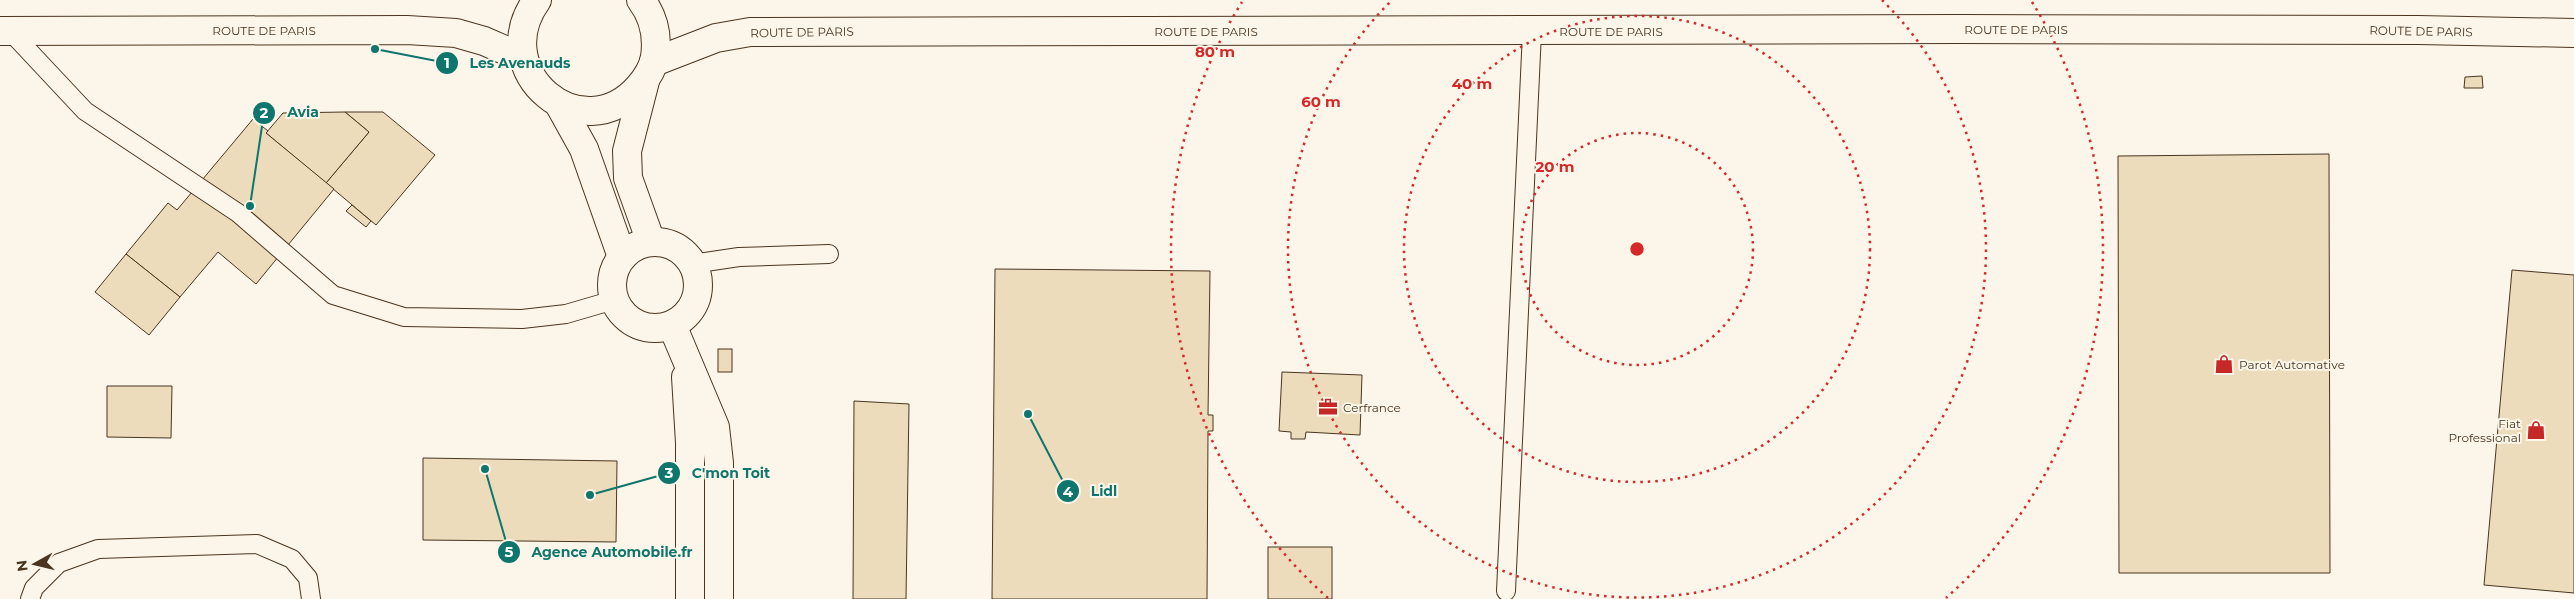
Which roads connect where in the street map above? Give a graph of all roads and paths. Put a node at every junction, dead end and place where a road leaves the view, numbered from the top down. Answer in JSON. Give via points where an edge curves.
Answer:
{"nodes":[{"id":1,"x":537,"y":0,"type":"edge"},
{"id":2,"x":641,"y":0,"type":"edge"},
{"id":3,"x":5,"y":31,"type":"edge"},
{"id":4,"x":1532,"y":32,"type":"junction"},
{"id":5,"x":2574,"y":33,"type":"edge"},
{"id":6,"x":523,"y":58,"type":"junction"},
{"id":7,"x":649,"y":71,"type":"junction"},
{"id":8,"x":559,"y":104,"type":"junction"},
{"id":9,"x":651,"y":242,"type":"junction"},
{"id":10,"x":829,"y":254,"type":"dead end"},
{"id":11,"x":622,"y":257,"type":"junction"},
{"id":12,"x":692,"y":264,"type":"junction"},
{"id":13,"x":614,"y":300,"type":"junction"},
{"id":14,"x":672,"y":325,"type":"junction"},
{"id":15,"x":684,"y":355,"type":"junction"},
{"id":16,"x":1506,"y":591,"type":"dead end"},
{"id":17,"x":30,"y":599,"type":"edge"},
{"id":18,"x":311,"y":599,"type":"edge"},
{"id":19,"x":690,"y":599,"type":"edge"},
{"id":20,"x":719,"y":599,"type":"edge"}],
"edges":[{"from":1,"to":6,"type":"main road","via":[[528,12],[522,35]]},
{"from":2,"to":7,"type":"main road","via":[[648,9],[657,44]]},
{"from":3,"to":6,"type":"main road","name":"ROUTE DE PARIS","via":[[407,30],[456,33]]},
{"from":3,"to":13,"type":"lane","via":[[85,111],[238,213],[333,295],[404,317],[522,318],[566,314]]},
{"from":4,"to":5,"type":"main road","name":"ROUTE DE PARIS","via":[[1968,29]]},
{"from":4,"to":7,"type":"main road","name":"ROUTE DE PARIS","via":[[750,32],[716,38]]},
{"from":4,"to":16,"type":"lane"},
{"from":6,"to":8,"type":"main road","via":[[530,77]]},
{"from":7,"to":8,"type":"main road","via":[[632,95],[616,105],[578,110]]},
{"from":7,"to":9,"type":"main road","via":[[627,151],[628,178]]},
{"from":8,"to":11,"type":"main road","via":[[584,149]]},
{"from":9,"to":11,"type":"main road","via":[[630,250]]},
{"from":9,"to":12,"type":"main road","via":[[674,247]]},
{"from":10,"to":12,"type":"lane","via":[[740,257]]},
{"from":11,"to":13,"type":"main road","via":[[612,285]]},
{"from":12,"to":14,"type":"main road","via":[[697,278],[693,306]]},
{"from":13,"to":14,"type":"main road","via":[[631,322],[644,327]]},
{"from":14,"to":15,"type":"main road"},
{"from":15,"to":19,"type":"main road","via":[[690,443]]},
{"from":15,"to":20,"type":"main road","via":[[715,427],[719,462]]},
{"from":17,"to":18,"type":"lane","via":[[34,588],[59,563],[98,549],[257,544],[292,559],[308,578]]}]}
